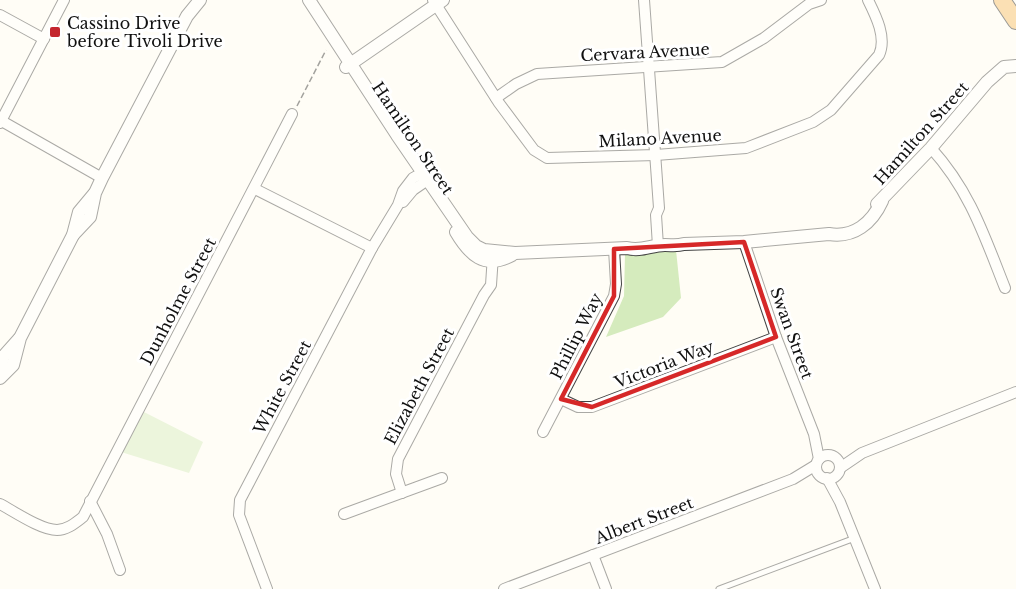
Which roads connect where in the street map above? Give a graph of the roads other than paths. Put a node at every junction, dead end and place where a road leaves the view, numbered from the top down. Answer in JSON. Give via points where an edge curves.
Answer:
{"nodes":[{"id":1,"x":64,"y":0,"type":"edge"},
{"id":2,"x":200,"y":0,"type":"edge"},
{"id":3,"x":303,"y":0,"type":"edge"},
{"id":4,"x":309,"y":0,"type":"edge"},
{"id":5,"x":644,"y":0,"type":"edge"},
{"id":6,"x":821,"y":0,"type":"edge"},
{"id":7,"x":868,"y":0,"type":"edge"},
{"id":8,"x":1002,"y":0,"type":"edge"},
{"id":9,"x":437,"y":2,"type":"edge"},
{"id":10,"x":0,"y":15,"type":"edge"},
{"id":11,"x":315,"y":15,"type":"junction"},
{"id":12,"x":1016,"y":21,"type":"edge"},
{"id":13,"x":44,"y":39,"type":"junction"},
{"id":14,"x":348,"y":65,"type":"junction"},
{"id":15,"x":1016,"y":66,"type":"edge"},
{"id":16,"x":650,"y":67,"type":"junction"},
{"id":17,"x":1016,"y":76,"type":"edge"},
{"id":18,"x":984,"y":88,"type":"junction"},
{"id":19,"x":496,"y":98,"type":"junction"},
{"id":20,"x":292,"y":114,"type":"road end"},
{"id":21,"x":0,"y":121,"type":"edge"},
{"id":22,"x":931,"y":148,"type":"junction"},
{"id":23,"x":656,"y":155,"type":"junction"},
{"id":24,"x":423,"y":177,"type":"junction"},
{"id":25,"x":102,"y":178,"type":"junction"},
{"id":26,"x":255,"y":189,"type":"junction"},
{"id":27,"x":661,"y":242,"type":"junction"},
{"id":28,"x":744,"y":242,"type":"junction"},
{"id":29,"x":372,"y":248,"type":"junction"},
{"id":30,"x":614,"y":249,"type":"junction"},
{"id":31,"x":490,"y":256,"type":"junction"},
{"id":32,"x":1005,"y":288,"type":"dead end"},
{"id":33,"x":776,"y":337,"type":"junction"},
{"id":34,"x":20,"y":338,"type":"junction"},
{"id":35,"x":0,"y":370,"type":"edge"},
{"id":36,"x":0,"y":378,"type":"edge"},
{"id":37,"x":1016,"y":392,"type":"edge"},
{"id":38,"x":561,"y":399,"type":"junction"},
{"id":39,"x":543,"y":432,"type":"dead end"},
{"id":40,"x":828,"y":467,"type":"junction"},
{"id":41,"x":442,"y":478,"type":"dead end"},
{"id":42,"x":402,"y":493,"type":"junction"},
{"id":43,"x":90,"y":501,"type":"junction"},
{"id":44,"x":0,"y":504,"type":"edge"},
{"id":45,"x":344,"y":514,"type":"dead end"},
{"id":46,"x":855,"y":538,"type":"junction"},
{"id":47,"x":593,"y":555,"type":"junction"},
{"id":48,"x":120,"y":570,"type":"dead end"},
{"id":49,"x":267,"y":589,"type":"edge"},
{"id":50,"x":504,"y":589,"type":"edge"},
{"id":51,"x":606,"y":589,"type":"edge"},
{"id":52,"x":719,"y":589,"type":"edge"},
{"id":53,"x":875,"y":589,"type":"edge"}],
"edges":[{"from":1,"to":13,"type":"street"},
{"from":2,"to":25,"type":"street","via":[[187,16]]},
{"from":3,"to":11,"type":"street","name":"Hamilton Street"},
{"from":4,"to":11,"type":"street","name":"Hamilton Street"},
{"from":5,"to":16,"type":"street"},
{"from":6,"to":16,"type":"street","name":"Cervara Avenue","via":[[722,62]]},
{"from":7,"to":23,"type":"street","name":"Milano Avenue","via":[[883,47],[831,110],[813,122],[746,148]]},
{"from":8,"to":12,"type":"highway"},
{"from":9,"to":14,"type":"street"},
{"from":9,"to":19,"type":"street","name":"Milano Avenue"},
{"from":10,"to":13,"type":"street"},
{"from":11,"to":14,"type":"street","name":"Hamilton Street"},
{"from":13,"to":21,"type":"street"},
{"from":14,"to":24,"type":"street","name":"Hamilton Street"},
{"from":15,"to":18,"type":"street","name":"Hamilton Street","via":[[1004,68]]},
{"from":16,"to":19,"type":"street","name":"Cervara Avenue","via":[[537,74]]},
{"from":16,"to":23,"type":"street"},
{"from":17,"to":18,"type":"street","name":"Hamilton Street","via":[[1005,75]]},
{"from":18,"to":22,"type":"street","name":"Hamilton Street"},
{"from":19,"to":23,"type":"street","name":"Milano Avenue","via":[[534,150],[547,158]]},
{"from":20,"to":26,"type":"street","name":"Dunholme Street"},
{"from":21,"to":25,"type":"street"},
{"from":22,"to":28,"type":"street","name":"Hamilton Street","via":[[882,201],[852,226],[829,234]]},
{"from":22,"to":32,"type":"street","via":[[972,205]]},
{"from":23,"to":27,"type":"street","via":[[656,215]]},
{"from":24,"to":29,"type":"street","name":"White Street","via":[[398,205]]},
{"from":24,"to":31,"type":"street","name":"Hamilton Street","via":[[464,247],[474,256]]},
{"from":25,"to":34,"type":"street","via":[[95,194],[79,212],[73,235]]},
{"from":26,"to":29,"type":"street"},
{"from":26,"to":43,"type":"street","name":"Dunholme Street"},
{"from":27,"to":28,"type":"street","name":"Hamilton Street","via":[[675,247]]},
{"from":27,"to":30,"type":"street","name":"Hamilton Street","via":[[637,251]]},
{"from":28,"to":33,"type":"street","name":"Swan Street"},
{"from":29,"to":49,"type":"street","name":"White Street","via":[[240,500],[239,515]]},
{"from":30,"to":31,"type":"street","name":"Hamilton Street"},
{"from":30,"to":38,"type":"street","name":"Phillip Way","via":[[614,296]]},
{"from":31,"to":42,"type":"street","name":"Elizabeth Street","via":[[491,285],[398,459],[396,474]]},
{"from":33,"to":38,"type":"street","name":"Victoria Way","via":[[592,407],[578,407]]},
{"from":33,"to":40,"type":"street","name":"Swan Street"},
{"from":34,"to":35,"type":"street","via":[[3,357]]},
{"from":34,"to":36,"type":"street","via":[[13,365]]},
{"from":37,"to":40,"type":"street","name":"Albert Street"},
{"from":38,"to":39,"type":"street","name":"Phillip Way"},
{"from":40,"to":46,"type":"street","name":"Swan Street"},
{"from":40,"to":47,"type":"street","name":"Albert Street"},
{"from":41,"to":42,"type":"street"},
{"from":42,"to":45,"type":"street"},
{"from":43,"to":44,"type":"street","name":"Dunholme Street","via":[[83,517],[68,528],[57,530]]},
{"from":43,"to":48,"type":"street"},
{"from":46,"to":52,"type":"lane"},
{"from":46,"to":53,"type":"street","name":"Swan Street"},
{"from":47,"to":50,"type":"street","name":"Albert Street"},
{"from":47,"to":51,"type":"street"}]}
